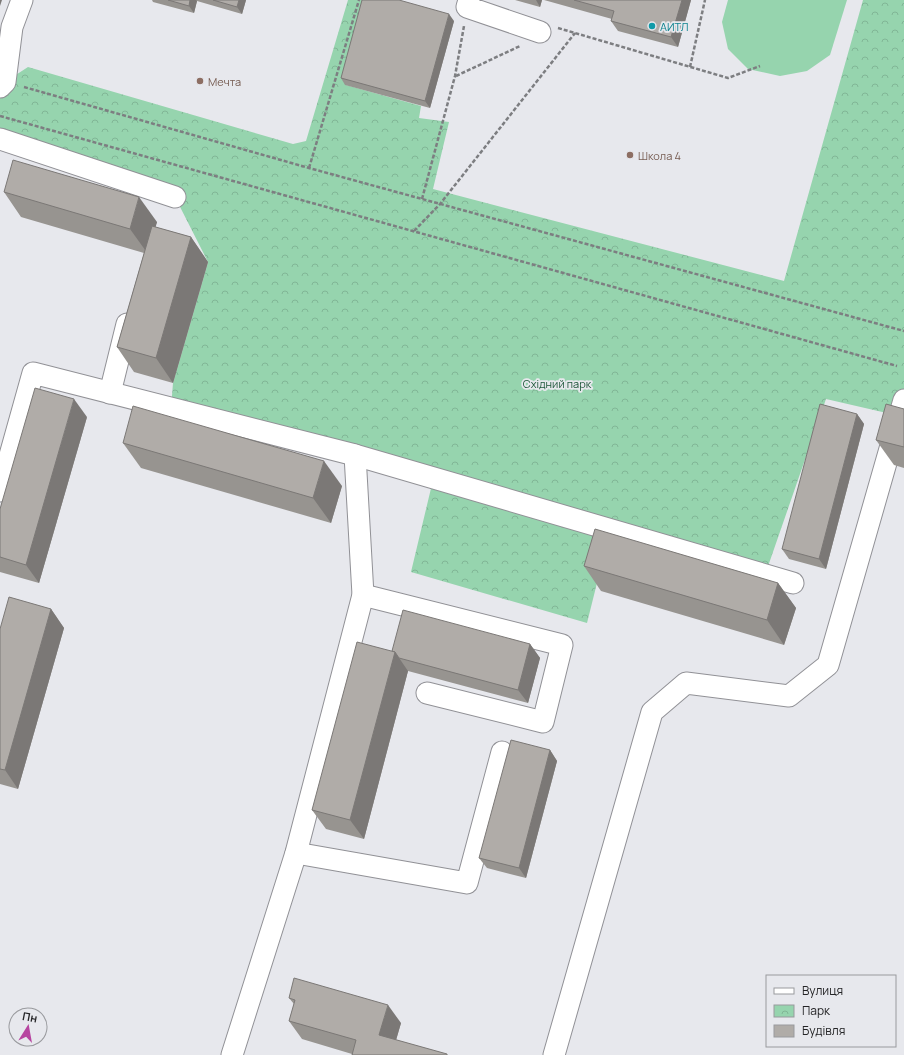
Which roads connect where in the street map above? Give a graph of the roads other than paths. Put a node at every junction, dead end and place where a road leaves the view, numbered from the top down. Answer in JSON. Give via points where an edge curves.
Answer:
{"nodes":[{"id":1,"x":22,"y":0,"type":"edge"},
{"id":2,"x":469,"y":0,"type":"edge"},
{"id":3,"x":546,"y":32,"type":"road end"},
{"id":4,"x":3,"y":84,"type":"edge"},
{"id":5,"x":0,"y":139,"type":"edge"},
{"id":6,"x":175,"y":197,"type":"dead end"},
{"id":7,"x":132,"y":304,"type":"edge"},
{"id":8,"x":110,"y":393,"type":"junction"},
{"id":9,"x":904,"y":400,"type":"edge"},
{"id":10,"x":355,"y":455,"type":"junction"},
{"id":11,"x":0,"y":491,"type":"edge"},
{"id":12,"x":793,"y":583,"type":"dead end"},
{"id":13,"x":362,"y":595,"type":"junction"},
{"id":14,"x":427,"y":694,"type":"dead end"},
{"id":15,"x":502,"y":752,"type":"dead end"},
{"id":16,"x":296,"y":853,"type":"junction"},
{"id":17,"x":232,"y":1055,"type":"edge"},
{"id":18,"x":554,"y":1055,"type":"edge"}],
"edges":[{"from":1,"to":4,"type":"lane","via":[[12,27]]},
{"from":2,"to":3,"type":"lane","via":[[467,7]]},
{"from":5,"to":6,"type":"lane"},
{"from":7,"to":8,"type":"lane"},
{"from":8,"to":10,"type":"lane"},
{"from":8,"to":11,"type":"lane","via":[[33,373]]},
{"from":9,"to":18,"type":"lane","via":[[828,665],[789,696],[686,683],[652,712]]},
{"from":10,"to":12,"type":"lane"},
{"from":10,"to":13,"type":"lane"},
{"from":13,"to":14,"type":"lane","via":[[562,645],[543,722]]},
{"from":13,"to":16,"type":"lane"},
{"from":15,"to":16,"type":"lane","via":[[467,884]]},
{"from":16,"to":17,"type":"lane"}]}
